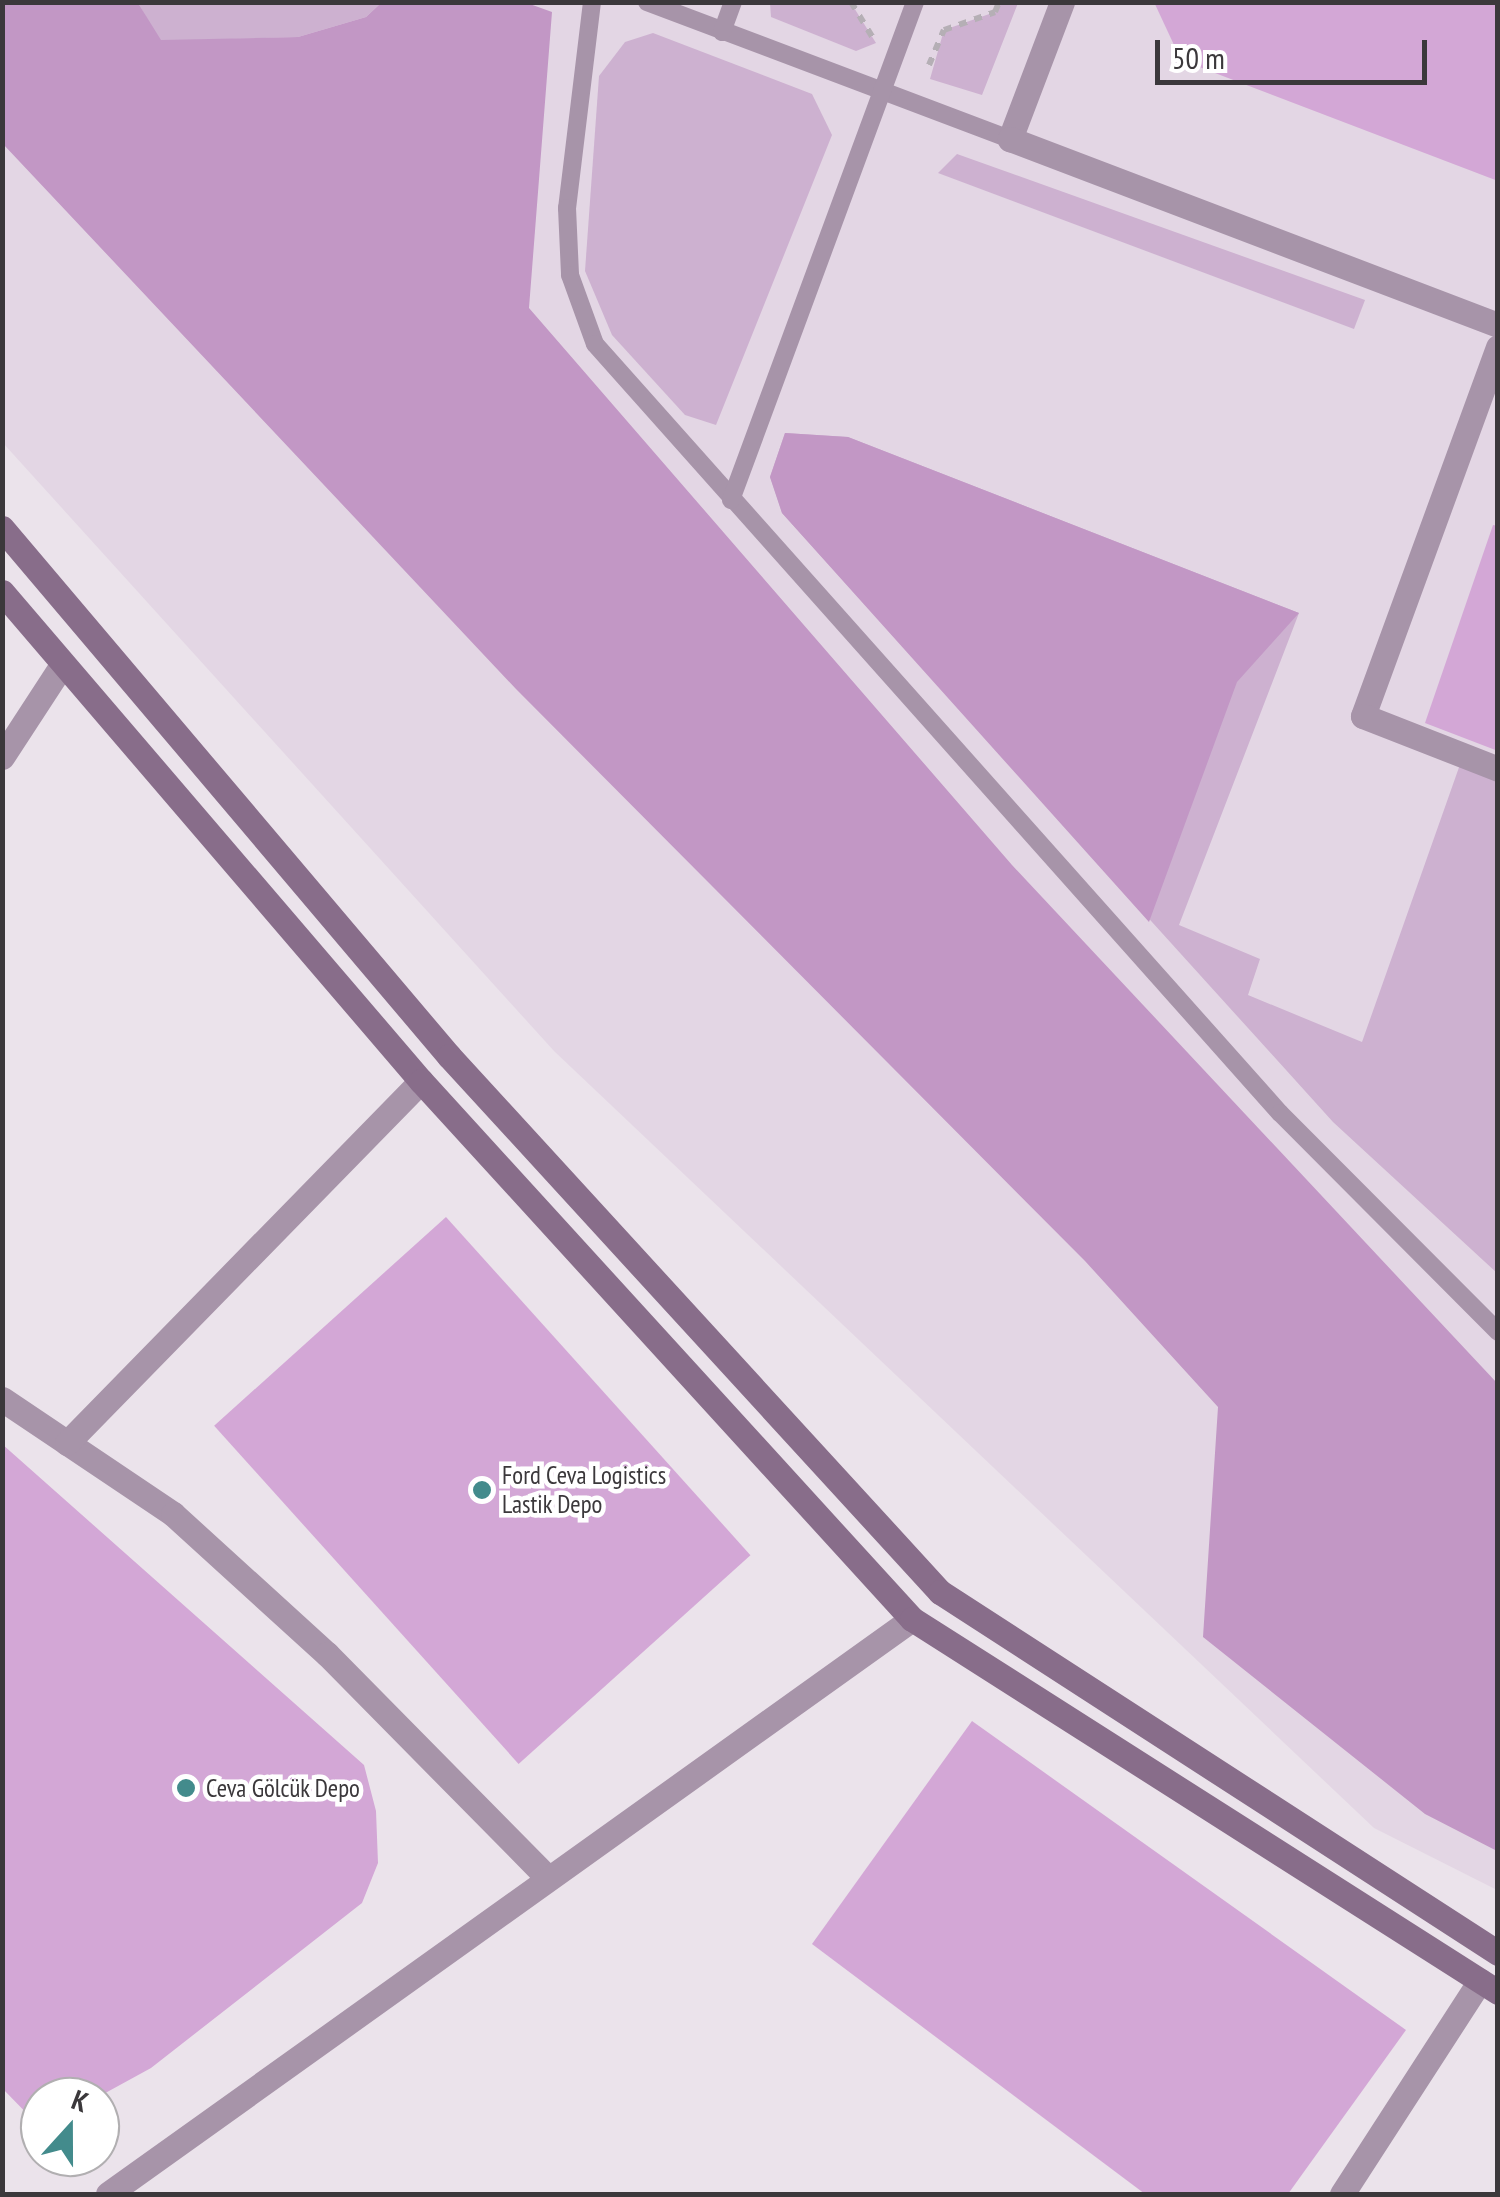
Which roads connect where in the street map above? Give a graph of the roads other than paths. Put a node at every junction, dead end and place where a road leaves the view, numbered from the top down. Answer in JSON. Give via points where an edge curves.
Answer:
{"nodes":[{"id":1,"x":592,"y":2,"type":"edge"},
{"id":2,"x":733,"y":2,"type":"edge"},
{"id":3,"x":915,"y":2,"type":"edge"},
{"id":4,"x":1062,"y":2,"type":"edge"},
{"id":5,"x":650,"y":3,"type":"edge"},
{"id":6,"x":722,"y":32,"type":"junction"},
{"id":7,"x":878,"y":94,"type":"junction"},
{"id":8,"x":1010,"y":139,"type":"junction"},
{"id":9,"x":1498,"y":325,"type":"edge"},
{"id":10,"x":1498,"y":347,"type":"edge"},
{"id":11,"x":731,"y":500,"type":"junction"},
{"id":12,"x":2,"y":528,"type":"edge"},
{"id":13,"x":2,"y":592,"type":"edge"},
{"id":14,"x":62,"y":665,"type":"junction"},
{"id":15,"x":2,"y":756,"type":"edge"},
{"id":16,"x":1498,"y":769,"type":"edge"},
{"id":17,"x":421,"y":1081,"type":"junction"},
{"id":18,"x":1498,"y":1332,"type":"edge"},
{"id":19,"x":2,"y":1400,"type":"edge"},
{"id":20,"x":67,"y":1443,"type":"junction"},
{"id":21,"x":912,"y":1619,"type":"junction"},
{"id":22,"x":547,"y":1877,"type":"junction"},
{"id":23,"x":1498,"y":1953,"type":"edge"},
{"id":24,"x":1489,"y":1986,"type":"edge"},
{"id":25,"x":108,"y":2194,"type":"edge"},
{"id":26,"x":1342,"y":2194,"type":"edge"}],
"edges":[{"from":1,"to":11,"type":"lane","via":[[567,208],[570,275],[595,344]]},
{"from":2,"to":6,"type":"lane"},
{"from":3,"to":7,"type":"lane"},
{"from":4,"to":8,"type":"street"},
{"from":5,"to":6,"type":"lane"},
{"from":6,"to":7,"type":"lane"},
{"from":7,"to":8,"type":"lane"},
{"from":7,"to":11,"type":"lane"},
{"from":8,"to":9,"type":"street"},
{"from":10,"to":16,"type":"street","via":[[1363,716]]},
{"from":11,"to":18,"type":"lane","via":[[1280,1113]]},
{"from":12,"to":23,"type":"main road","via":[[448,1056],[940,1592]]},
{"from":13,"to":14,"type":"main road"},
{"from":14,"to":15,"type":"street"},
{"from":14,"to":17,"type":"main road"},
{"from":17,"to":20,"type":"street"},
{"from":17,"to":21,"type":"main road"},
{"from":19,"to":20,"type":"street"},
{"from":20,"to":22,"type":"street","via":[[201,1539]]},
{"from":21,"to":22,"type":"street"},
{"from":21,"to":24,"type":"main road"},
{"from":22,"to":25,"type":"street"},
{"from":24,"to":26,"type":"street"}]}
